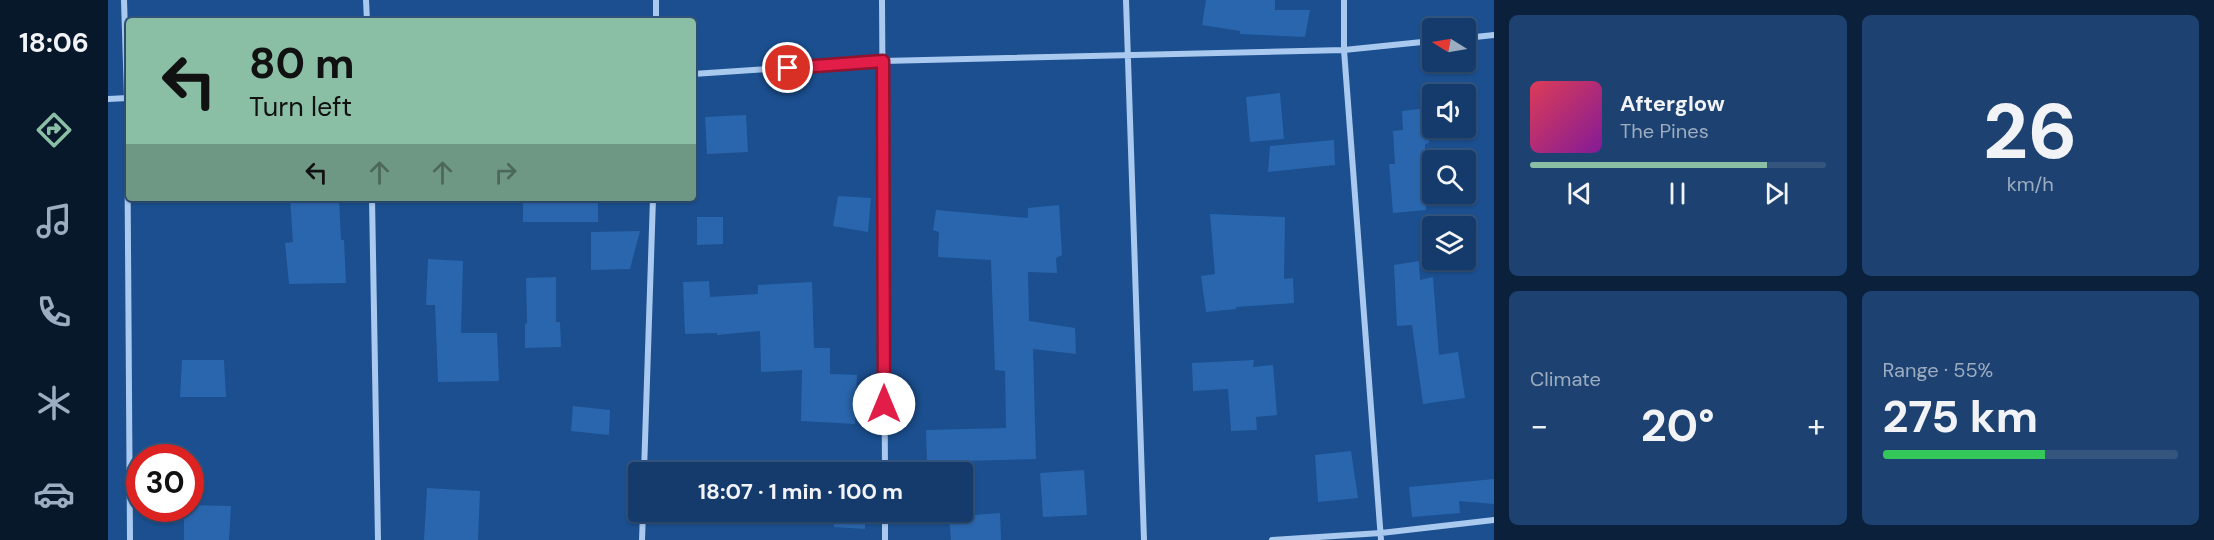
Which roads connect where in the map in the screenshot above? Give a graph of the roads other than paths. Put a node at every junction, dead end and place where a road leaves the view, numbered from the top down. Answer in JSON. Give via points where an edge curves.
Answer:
{"nodes":[{"id":1,"x":124,"y":0,"type":"edge"},
{"id":2,"x":366,"y":0,"type":"edge"},
{"id":3,"x":656,"y":0,"type":"edge"},
{"id":4,"x":882,"y":0,"type":"edge"},
{"id":5,"x":1126,"y":0,"type":"edge"},
{"id":6,"x":1344,"y":0,"type":"edge"},
{"id":7,"x":367,"y":18,"type":"edge"},
{"id":8,"x":656,"y":18,"type":"edge"},
{"id":9,"x":1494,"y":35,"type":"edge"},
{"id":10,"x":1476,"y":37,"type":"edge"},
{"id":11,"x":1422,"y":42,"type":"edge"},
{"id":12,"x":126,"y":49,"type":"edge"},
{"id":13,"x":1344,"y":50,"type":"junction"},
{"id":14,"x":1127,"y":54,"type":"junction"},
{"id":15,"x":883,"y":61,"type":"junction"},
{"id":16,"x":696,"y":74,"type":"edge"},
{"id":17,"x":126,"y":98,"type":"edge"},
{"id":18,"x":108,"y":99,"type":"edge"},
{"id":19,"x":128,"y":201,"type":"edge"},
{"id":20,"x":372,"y":201,"type":"edge"},
{"id":21,"x":652,"y":201,"type":"edge"},
{"id":22,"x":644,"y":462,"type":"edge"},
{"id":23,"x":885,"y":462,"type":"edge"},
{"id":24,"x":1494,"y":520,"type":"edge"},
{"id":25,"x":642,"y":522,"type":"edge"},
{"id":26,"x":885,"y":522,"type":"edge"},
{"id":27,"x":1381,"y":536,"type":"edge"},
{"id":28,"x":130,"y":540,"type":"edge"},
{"id":29,"x":378,"y":540,"type":"edge"},
{"id":30,"x":642,"y":540,"type":"edge"},
{"id":31,"x":885,"y":540,"type":"edge"},
{"id":32,"x":1144,"y":540,"type":"edge"},
{"id":33,"x":1272,"y":540,"type":"edge"}],
"edges":[{"from":1,"to":12,"type":"street"},
{"from":2,"to":7,"type":"street"},
{"from":3,"to":8,"type":"street"},
{"from":4,"to":15,"type":"street"},
{"from":5,"to":14,"type":"street"},
{"from":6,"to":13,"type":"street"},
{"from":9,"to":10,"type":"street"},
{"from":11,"to":13,"type":"street"},
{"from":13,"to":14,"type":"street"},
{"from":13,"to":27,"type":"street"},
{"from":14,"to":15,"type":"street"},
{"from":14,"to":32,"type":"street"},
{"from":15,"to":16,"type":"street"},
{"from":15,"to":23,"type":"street"},
{"from":17,"to":18,"type":"street"},
{"from":19,"to":28,"type":"street"},
{"from":20,"to":29,"type":"street"},
{"from":21,"to":22,"type":"street"},
{"from":24,"to":27,"type":"street"},
{"from":25,"to":30,"type":"street"},
{"from":26,"to":31,"type":"street"},
{"from":27,"to":33,"type":"street"}]}
